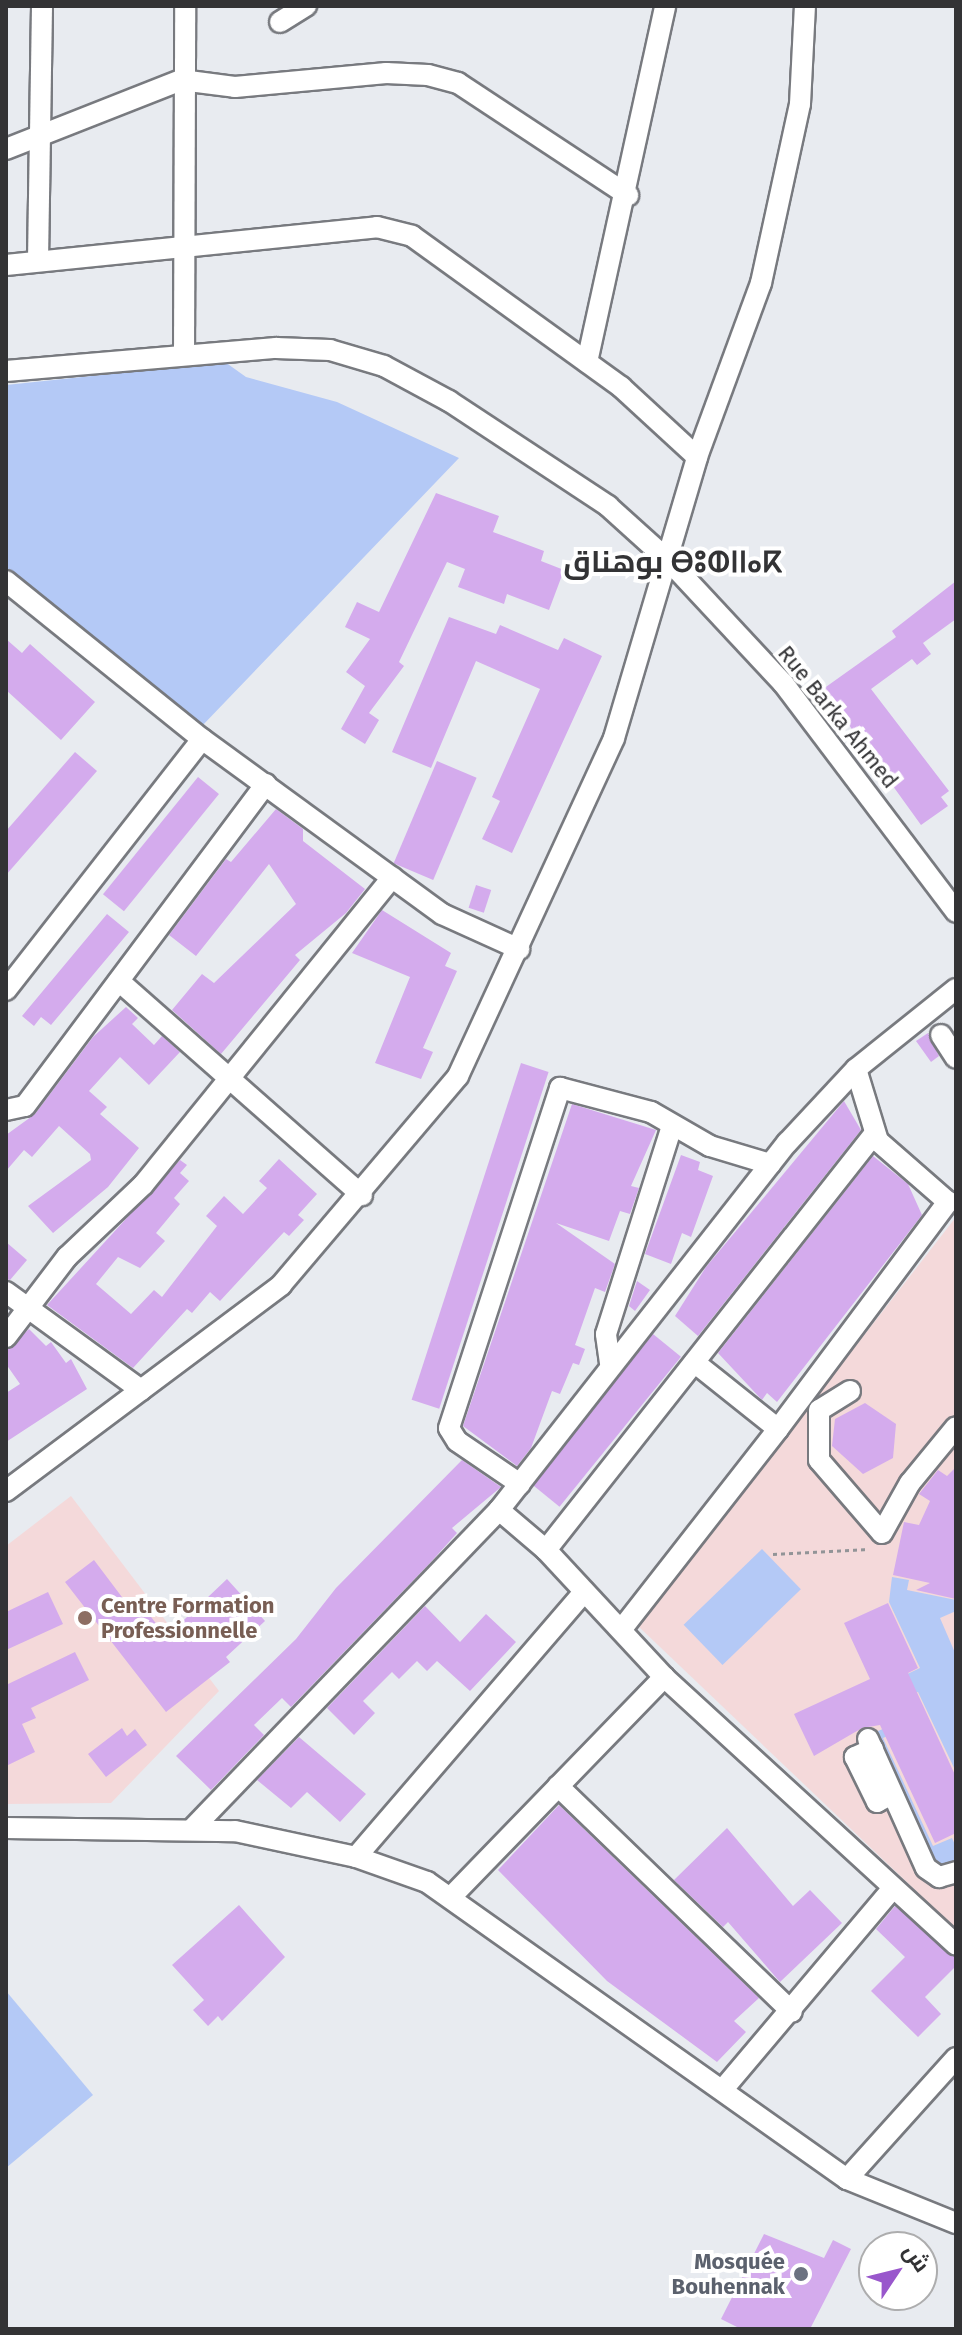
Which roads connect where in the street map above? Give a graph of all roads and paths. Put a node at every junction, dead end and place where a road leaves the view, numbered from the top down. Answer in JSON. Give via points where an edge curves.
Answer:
{"nodes":[{"id":1,"x":42,"y":6,"type":"edge"},
{"id":2,"x":185,"y":6,"type":"edge"},
{"id":3,"x":306,"y":6,"type":"edge"},
{"id":4,"x":665,"y":6,"type":"edge"},
{"id":5,"x":805,"y":6,"type":"edge"},
{"id":6,"x":280,"y":22,"type":"dead end"},
{"id":7,"x":181,"y":80,"type":"junction"},
{"id":8,"x":39,"y":139,"type":"junction"},
{"id":9,"x":6,"y":149,"type":"edge"},
{"id":10,"x":628,"y":195,"type":"junction"},
{"id":11,"x":186,"y":246,"type":"junction"},
{"id":12,"x":38,"y":261,"type":"junction"},
{"id":13,"x":6,"y":265,"type":"edge"},
{"id":14,"x":184,"y":354,"type":"junction"},
{"id":15,"x":587,"y":362,"type":"junction"},
{"id":16,"x":6,"y":371,"type":"edge"},
{"id":17,"x":697,"y":457,"type":"junction"},
{"id":18,"x":670,"y":562,"type":"junction"},
{"id":19,"x":6,"y":581,"type":"edge"},
{"id":20,"x":202,"y":739,"type":"junction"},
{"id":21,"x":266,"y":784,"type":"junction"},
{"id":22,"x":392,"y":877,"type":"junction"},
{"id":23,"x":956,"y":912,"type":"edge"},
{"id":24,"x":519,"y":949,"type":"junction"},
{"id":25,"x":119,"y":981,"type":"junction"},
{"id":26,"x":956,"y":989,"type":"edge"},
{"id":27,"x":6,"y":990,"type":"edge"},
{"id":28,"x":941,"y":1035,"type":"dead end"},
{"id":29,"x":956,"y":1058,"type":"edge"},
{"id":30,"x":856,"y":1069,"type":"junction"},
{"id":31,"x":229,"y":1077,"type":"junction"},
{"id":32,"x":6,"y":1110,"type":"edge"},
{"id":33,"x":672,"y":1126,"type":"junction"},
{"id":34,"x":875,"y":1133,"type":"junction"},
{"id":35,"x":770,"y":1164,"type":"junction"},
{"id":36,"x":362,"y":1195,"type":"junction"},
{"id":37,"x":6,"y":1292,"type":"edge"},
{"id":38,"x":25,"y":1306,"type":"junction"},
{"id":39,"x":6,"y":1337,"type":"edge"},
{"id":40,"x":694,"y":1362,"type":"junction"},
{"id":41,"x":610,"y":1363,"type":"junction"},
{"id":42,"x":141,"y":1390,"type":"junction"},
{"id":43,"x":850,"y":1391,"type":"dead end"},
{"id":44,"x":956,"y":1427,"type":"edge"},
{"id":45,"x":778,"y":1429,"type":"junction"},
{"id":46,"x":520,"y":1484,"type":"junction"},
{"id":47,"x":6,"y":1491,"type":"edge"},
{"id":48,"x":499,"y":1510,"type":"junction"},
{"id":49,"x":882,"y":1533,"type":"junction"},
{"id":50,"x":546,"y":1550,"type":"junction"},
{"id":51,"x":773,"y":1554,"type":"dead end"},
{"id":52,"x":584,"y":1592,"type":"junction"},
{"id":53,"x":621,"y":1630,"type":"junction"},
{"id":54,"x":664,"y":1677,"type":"junction"},
{"id":55,"x":870,"y":1744,"type":"dead end"},
{"id":56,"x":558,"y":1786,"type":"junction"},
{"id":57,"x":194,"y":1827,"type":"junction"},
{"id":58,"x":6,"y":1828,"type":"edge"},
{"id":59,"x":356,"y":1857,"type":"junction"},
{"id":60,"x":956,"y":1872,"type":"edge"},
{"id":61,"x":893,"y":1888,"type":"junction"},
{"id":62,"x":452,"y":1896,"type":"junction"},
{"id":63,"x":956,"y":1945,"type":"edge"},
{"id":64,"x":792,"y":2012,"type":"junction"},
{"id":65,"x":956,"y":2058,"type":"edge"},
{"id":66,"x":724,"y":2088,"type":"junction"},
{"id":67,"x":847,"y":2179,"type":"junction"},
{"id":68,"x":956,"y":2223,"type":"edge"}],
"edges":[{"from":1,"to":8,"type":"street"},
{"from":2,"to":7,"type":"street"},
{"from":3,"to":6,"type":"street"},
{"from":4,"to":10,"type":"street"},
{"from":5,"to":17,"type":"street","via":[[800,104],[761,283]]},
{"from":7,"to":8,"type":"street"},
{"from":7,"to":10,"type":"street","via":[[235,87],[386,73],[458,83]]},
{"from":7,"to":11,"type":"street"},
{"from":8,"to":9,"type":"street"},
{"from":8,"to":12,"type":"street"},
{"from":10,"to":15,"type":"street"},
{"from":11,"to":12,"type":"street"},
{"from":11,"to":14,"type":"street"},
{"from":11,"to":15,"type":"street","via":[[377,227],[412,236]]},
{"from":12,"to":13,"type":"street"},
{"from":14,"to":16,"type":"street","name":"Rue Barka Ahmed"},
{"from":14,"to":18,"type":"street","name":"Rue Barka Ahmed","via":[[330,350],[384,366],[449,401],[608,506]]},
{"from":15,"to":17,"type":"street"},
{"from":17,"to":18,"type":"street"},
{"from":18,"to":23,"type":"street","name":"Rue Barka Ahmed","via":[[783,683]]},
{"from":18,"to":24,"type":"street","via":[[614,738]]},
{"from":19,"to":20,"type":"street"},
{"from":20,"to":21,"type":"street"},
{"from":20,"to":27,"type":"street"},
{"from":21,"to":22,"type":"street"},
{"from":21,"to":25,"type":"street"},
{"from":22,"to":24,"type":"street","via":[[442,914]]},
{"from":22,"to":31,"type":"street"},
{"from":24,"to":36,"type":"street","via":[[458,1076]]},
{"from":25,"to":31,"type":"street"},
{"from":25,"to":32,"type":"street","via":[[25,1106]]},
{"from":26,"to":30,"type":"street"},
{"from":28,"to":29,"type":"street"},
{"from":30,"to":34,"type":"street"},
{"from":30,"to":35,"type":"street"},
{"from":31,"to":36,"type":"street"},
{"from":31,"to":38,"type":"street","via":[[143,1185],[67,1257]]},
{"from":33,"to":35,"type":"street","via":[[710,1146]]},
{"from":33,"to":41,"type":"street","via":[[606,1334]]},
{"from":33,"to":46,"type":"street","via":[[651,1112],[565,1086],[557,1092],[449,1428],[457,1441]]},
{"from":34,"to":40,"type":"street"},
{"from":34,"to":45,"type":"street","via":[[948,1202]]},
{"from":35,"to":41,"type":"street"},
{"from":36,"to":42,"type":"street","via":[[281,1285]]},
{"from":37,"to":38,"type":"street"},
{"from":38,"to":39,"type":"street"},
{"from":38,"to":42,"type":"street"},
{"from":40,"to":45,"type":"street"},
{"from":40,"to":50,"type":"street"},
{"from":41,"to":46,"type":"street"},
{"from":42,"to":47,"type":"street"},
{"from":43,"to":49,"type":"street","via":[[819,1410],[819,1460]]},
{"from":44,"to":49,"type":"street","via":[[910,1483]]},
{"from":45,"to":53,"type":"street"},
{"from":46,"to":48,"type":"street"},
{"from":48,"to":50,"type":"street"},
{"from":48,"to":57,"type":"street"},
{"from":49,"to":51,"type":"path","via":[[882,1548]]},
{"from":50,"to":52,"type":"street"},
{"from":52,"to":53,"type":"street"},
{"from":52,"to":59,"type":"street"},
{"from":53,"to":54,"type":"street"},
{"from":54,"to":56,"type":"street"},
{"from":54,"to":61,"type":"street"},
{"from":55,"to":60,"type":"street","via":[[855,1757],[877,1802],[892,1794],[929,1872],[939,1877]]},
{"from":56,"to":62,"type":"street"},
{"from":56,"to":64,"type":"street"},
{"from":57,"to":58,"type":"street"},
{"from":57,"to":59,"type":"street"},
{"from":59,"to":62,"type":"street"},
{"from":61,"to":63,"type":"street"},
{"from":61,"to":64,"type":"street"},
{"from":62,"to":66,"type":"street"},
{"from":64,"to":66,"type":"street"},
{"from":65,"to":67,"type":"street"},
{"from":66,"to":67,"type":"street"},
{"from":67,"to":68,"type":"street"}]}
